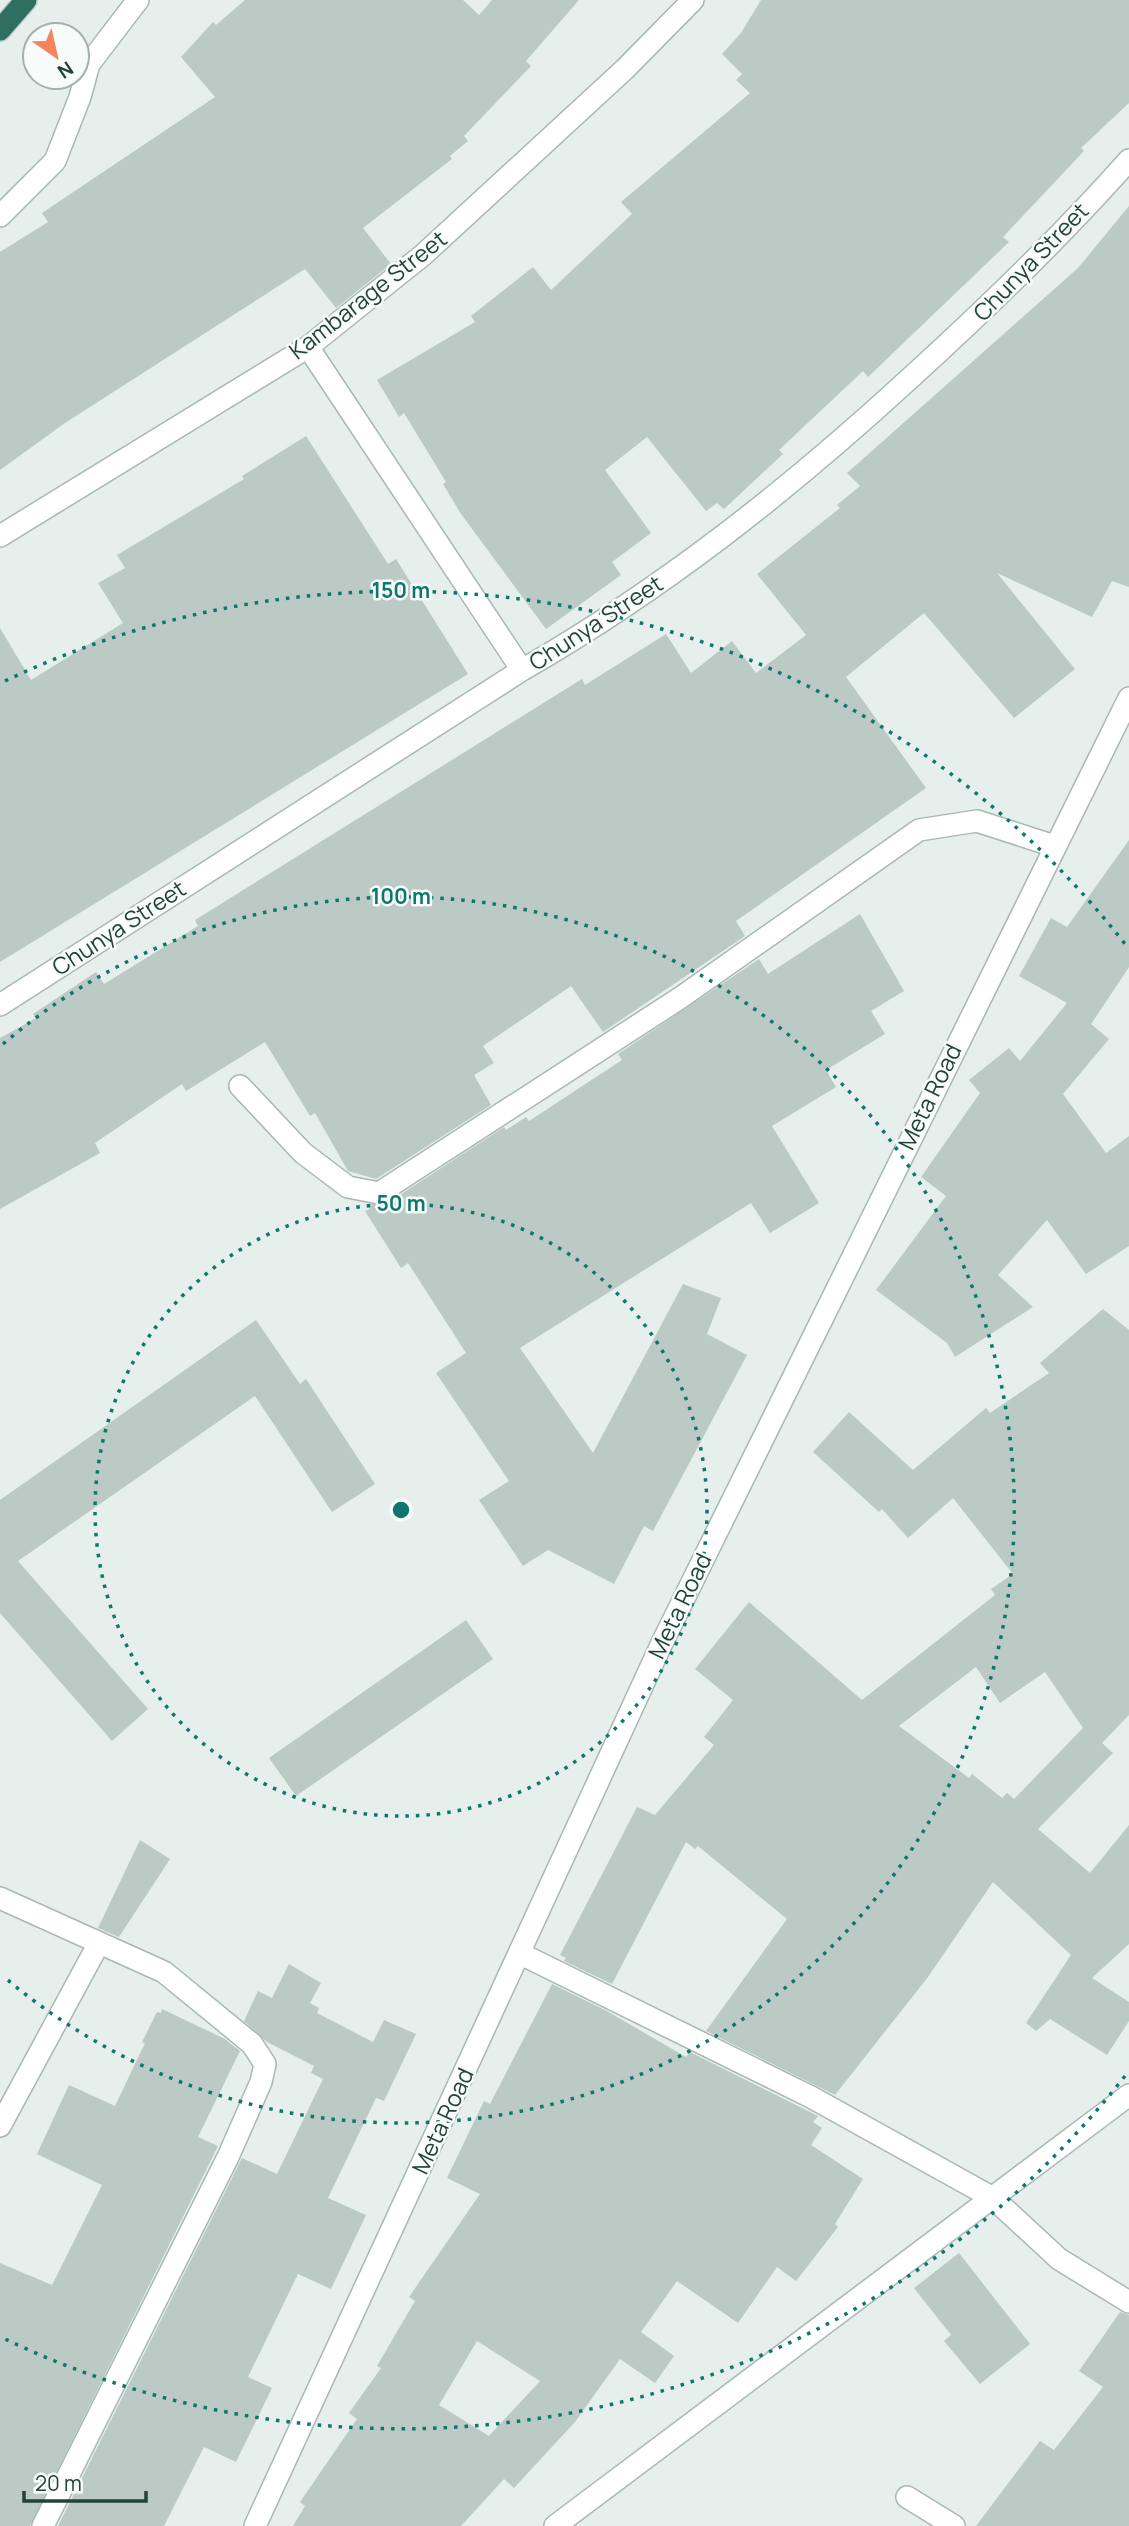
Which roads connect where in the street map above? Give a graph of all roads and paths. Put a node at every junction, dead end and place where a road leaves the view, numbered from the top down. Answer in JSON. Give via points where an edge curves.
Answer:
{"nodes":[{"id":1,"x":26,"y":0,"type":"edge"},
{"id":2,"x":138,"y":0,"type":"edge"},
{"id":3,"x":693,"y":0,"type":"edge"},
{"id":4,"x":0,"y":30,"type":"edge"},
{"id":5,"x":1129,"y":160,"type":"edge"},
{"id":6,"x":0,"y":216,"type":"edge"},
{"id":7,"x":308,"y":346,"type":"junction"},
{"id":8,"x":0,"y":536,"type":"edge"},
{"id":9,"x":522,"y":670,"type":"junction"},
{"id":10,"x":1129,"y":698,"type":"edge"},
{"id":11,"x":1054,"y":846,"type":"junction"},
{"id":12,"x":0,"y":1004,"type":"edge"},
{"id":13,"x":240,"y":1086,"type":"dead end"},
{"id":14,"x":0,"y":1898,"type":"edge"},
{"id":15,"x":99,"y":1943,"type":"junction"},
{"id":16,"x":521,"y":1954,"type":"junction"},
{"id":17,"x":1129,"y":2095,"type":"edge"},
{"id":18,"x":0,"y":2126,"type":"edge"},
{"id":19,"x":993,"y":2198,"type":"junction"},
{"id":20,"x":1129,"y":2302,"type":"edge"},
{"id":21,"x":907,"y":2497,"type":"dead end"},
{"id":22,"x":43,"y":2526,"type":"edge"},
{"id":23,"x":255,"y":2526,"type":"edge"},
{"id":24,"x":555,"y":2526,"type":"edge"},
{"id":25,"x":954,"y":2526,"type":"edge"}],
"edges":[{"from":1,"to":4,"type":"highway"},
{"from":2,"to":6,"type":"street","via":[[89,64],[55,161]]},
{"from":3,"to":7,"type":"street","name":"Kambarage Street","via":[[424,255]]},
{"from":5,"to":9,"type":"street","name":"Chunya Street","via":[[985,311],[758,512],[601,625]]},
{"from":7,"to":8,"type":"street","name":"Kambarage Street"},
{"from":7,"to":9,"type":"street"},
{"from":9,"to":12,"type":"street","name":"Chunya Street"},
{"from":10,"to":11,"type":"street","name":"Meta Road"},
{"from":11,"to":13,"type":"street","via":[[977,821],[919,830],[680,998],[379,1193],[348,1187],[303,1153]]},
{"from":11,"to":16,"type":"street","name":"Meta Road","via":[[662,1643]]},
{"from":14,"to":15,"type":"street"},
{"from":15,"to":18,"type":"street"},
{"from":15,"to":22,"type":"street","via":[[164,1972],[252,2044],[265,2064],[228,2157]]},
{"from":16,"to":19,"type":"street","via":[[811,2097]]},
{"from":16,"to":23,"type":"street","name":"Meta Road"},
{"from":17,"to":19,"type":"street"},
{"from":19,"to":20,"type":"street","via":[[1059,2259]]},
{"from":19,"to":24,"type":"street"},
{"from":21,"to":25,"type":"street"}]}
